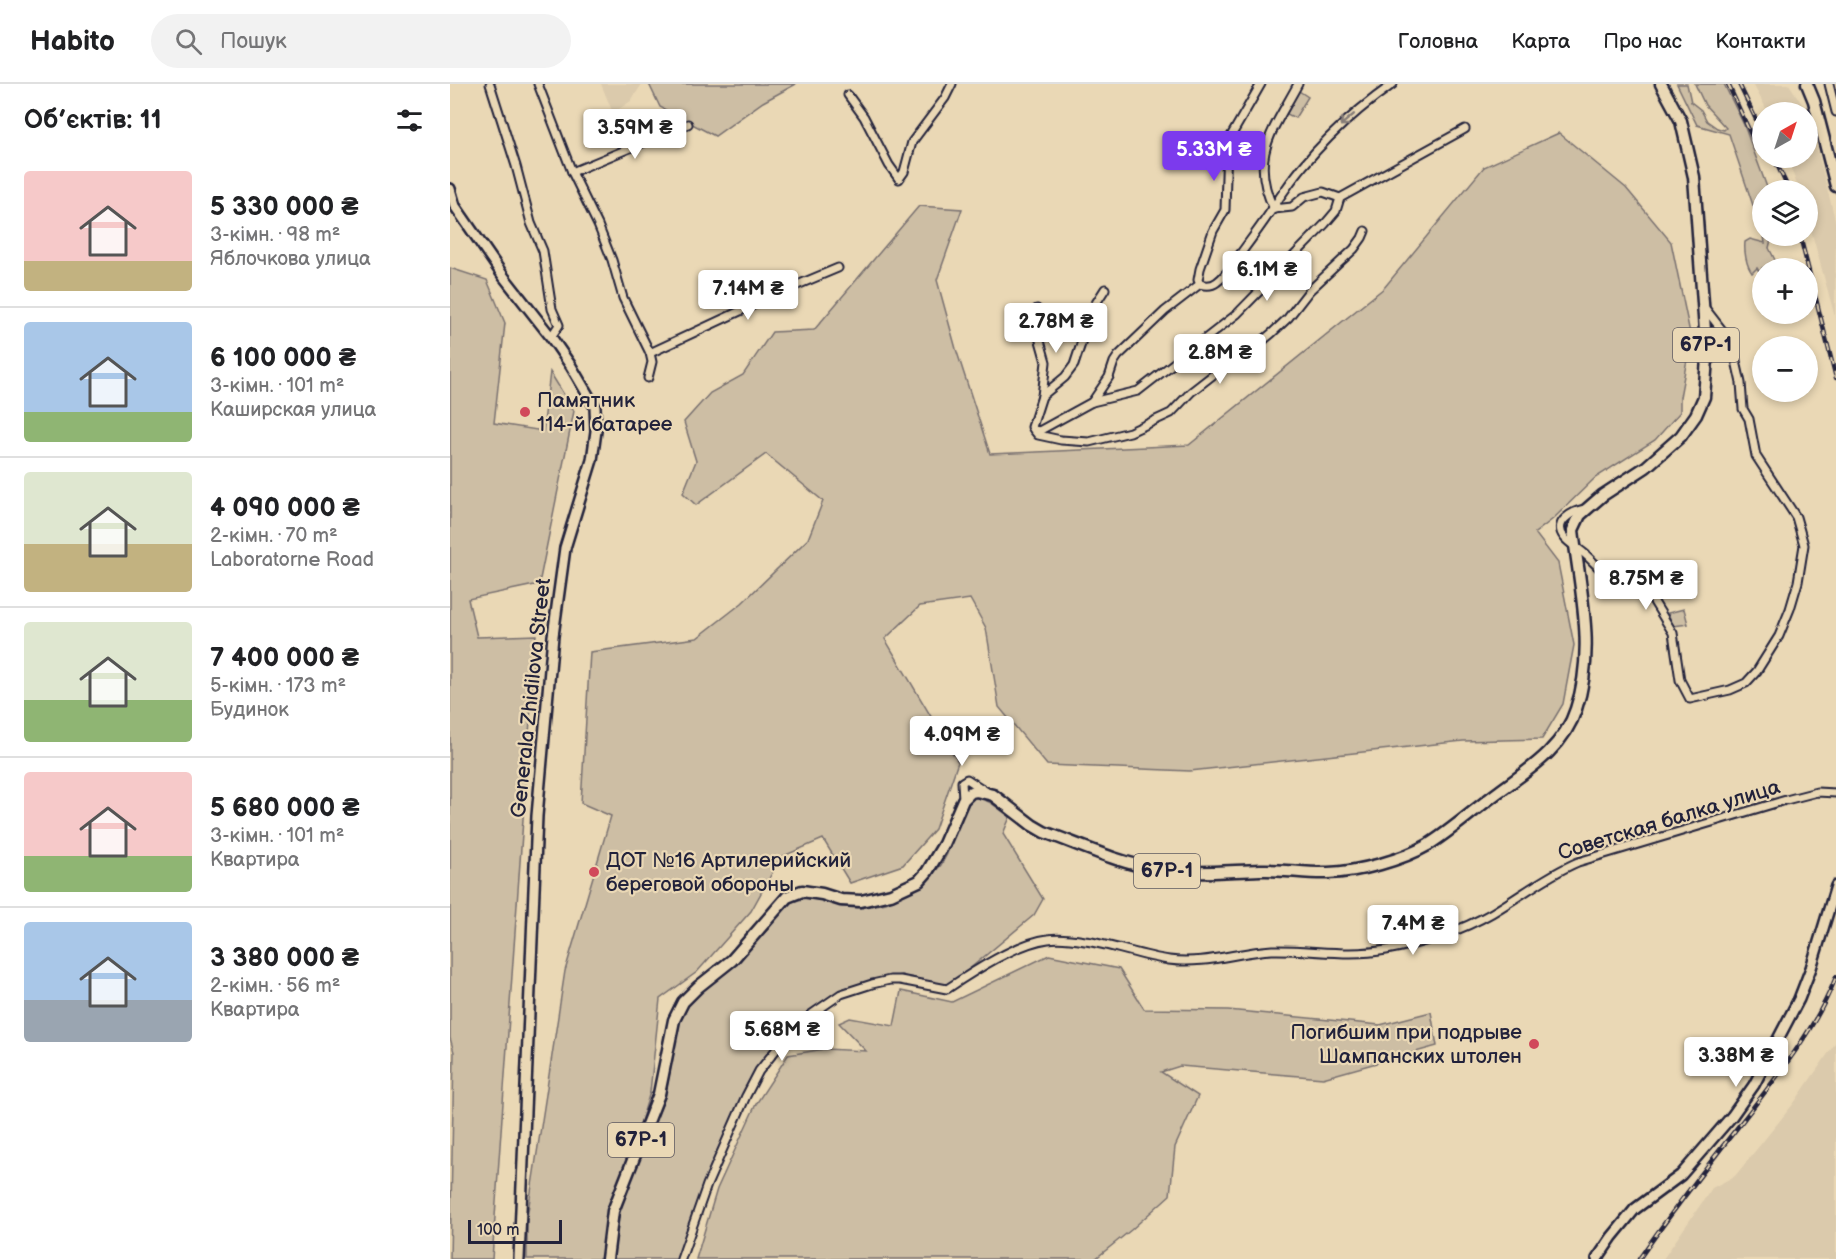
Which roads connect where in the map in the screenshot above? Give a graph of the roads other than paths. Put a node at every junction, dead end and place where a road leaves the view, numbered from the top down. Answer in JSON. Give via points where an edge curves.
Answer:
{"nodes":[{"id":1,"x":490,"y":84,"type":"edge"},
{"id":2,"x":538,"y":84,"type":"edge"},
{"id":3,"x":952,"y":84,"type":"edge"},
{"id":4,"x":1261,"y":84,"type":"edge"},
{"id":5,"x":1298,"y":84,"type":"edge"},
{"id":6,"x":1393,"y":84,"type":"edge"},
{"id":7,"x":1661,"y":84,"type":"edge"},
{"id":8,"x":1807,"y":84,"type":"edge"},
{"id":9,"x":1829,"y":84,"type":"edge"},
{"id":10,"x":848,"y":96,"type":"dead end"},
{"id":11,"x":1836,"y":112,"type":"edge"},
{"id":12,"x":687,"y":124,"type":"dead end"},
{"id":13,"x":1465,"y":129,"type":"dead end"},
{"id":14,"x":572,"y":172,"type":"junction"},
{"id":15,"x":1836,"y":184,"type":"edge"},
{"id":16,"x":450,"y":189,"type":"edge"},
{"id":17,"x":1340,"y":198,"type":"junction"},
{"id":18,"x":1274,"y":209,"type":"junction"},
{"id":19,"x":1365,"y":231,"type":"dead end"},
{"id":20,"x":838,"y":268,"type":"dead end"},
{"id":21,"x":1200,"y":284,"type":"junction"},
{"id":22,"x":1105,"y":289,"type":"dead end"},
{"id":23,"x":1703,"y":307,"type":"junction"},
{"id":24,"x":1037,"y":309,"type":"dead end"},
{"id":25,"x":551,"y":337,"type":"junction"},
{"id":26,"x":650,"y":353,"type":"junction"},
{"id":27,"x":648,"y":378,"type":"dead end"},
{"id":28,"x":1042,"y":396,"type":"junction"},
{"id":29,"x":1092,"y":402,"type":"junction"},
{"id":30,"x":1036,"y":430,"type":"junction"},
{"id":31,"x":1575,"y":550,"type":"junction"},
{"id":32,"x":1836,"y":793,"type":"edge"},
{"id":33,"x":1836,"y":886,"type":"edge"},
{"id":34,"x":519,"y":1259,"type":"edge"},
{"id":35,"x":607,"y":1259,"type":"edge"},
{"id":36,"x":681,"y":1259,"type":"edge"},
{"id":37,"x":1597,"y":1259,"type":"edge"}],
"edges":[{"from":1,"to":25,"type":"street","via":[[543,251],[552,309],[559,325]]},
{"from":2,"to":14,"type":"street"},
{"from":3,"to":10,"type":"street","via":[[912,142],[899,179]]},
{"from":4,"to":21,"type":"street","via":[[1227,143],[1225,210],[1200,269]]},
{"from":5,"to":18,"type":"street","via":[[1263,157],[1266,193]]},
{"from":6,"to":18,"type":"street","one_way":true,"via":[[1326,139]]},
{"from":7,"to":23,"type":"main road","number":"67Р-1","via":[[1680,121],[1694,177]]},
{"from":8,"to":15,"type":"main road"},
{"from":9,"to":11,"type":"street"},
{"from":12,"to":14,"type":"street"},
{"from":13,"to":17,"type":"street"},
{"from":14,"to":26,"type":"street","via":[[598,225],[623,298]]},
{"from":16,"to":25,"type":"main road","name":"Generala Zhidilova Street","via":[[455,206]]},
{"from":17,"to":18,"type":"street","via":[[1323,192],[1304,197],[1292,207]]},
{"from":17,"to":29,"type":"street","via":[[1336,211],[1325,224],[1237,314],[1138,391]]},
{"from":18,"to":21,"type":"street","via":[[1227,271],[1216,282]]},
{"from":19,"to":30,"type":"street","via":[[1354,249],[1309,291],[1288,318],[1249,352],[1191,392],[1171,413],[1130,432],[1089,441],[1061,440],[1038,435]]},
{"from":20,"to":26,"type":"street"},
{"from":21,"to":29,"type":"street","via":[[1118,356]]},
{"from":22,"to":28,"type":"street","via":[[1084,322],[1074,365]]},
{"from":23,"to":31,"type":"main road","number":"67Р-1","via":[[1707,381],[1696,415],[1665,451],[1580,515],[1573,530]]},
{"from":23,"to":31,"type":"street","via":[[1732,343],[1756,456],[1796,517],[1804,545],[1798,582],[1779,636],[1746,683],[1690,699],[1680,680],[1673,633],[1643,584],[1612,577]]},
{"from":24,"to":28,"type":"street","via":[[1035,323],[1046,362]]},
{"from":25,"to":34,"type":"main road","name":"Generala Zhidilova Street","via":[[595,407],[596,431],[565,548],[552,647],[537,816]]},
{"from":26,"to":27,"type":"street"},
{"from":28,"to":30,"type":"street","via":[[1032,427]]},
{"from":29,"to":30,"type":"street"},
{"from":31,"to":35,"type":"main road","number":"67Р-1","via":[[1586,612],[1586,657],[1581,693],[1570,725],[1542,760],[1427,845],[1393,860],[1328,873],[1155,869],[1044,832],[993,795],[976,791],[963,800],[940,851],[919,881],[891,894],[861,901],[802,891],[787,897],[732,960],[683,1002],[674,1020],[659,1094],[613,1211]]},
{"from":32,"to":36,"type":"street","name":"Советская балка улица","via":[[1817,792],[1786,800],[1578,862],[1470,925],[1387,950],[1274,950],[1189,961],[1086,941],[1048,939],[1024,945],[947,989],[890,980],[842,994],[812,1014],[759,1071],[707,1185]]},
{"from":33,"to":37,"type":"main road","via":[[1799,999],[1754,1085],[1681,1175],[1635,1209]]}]}
